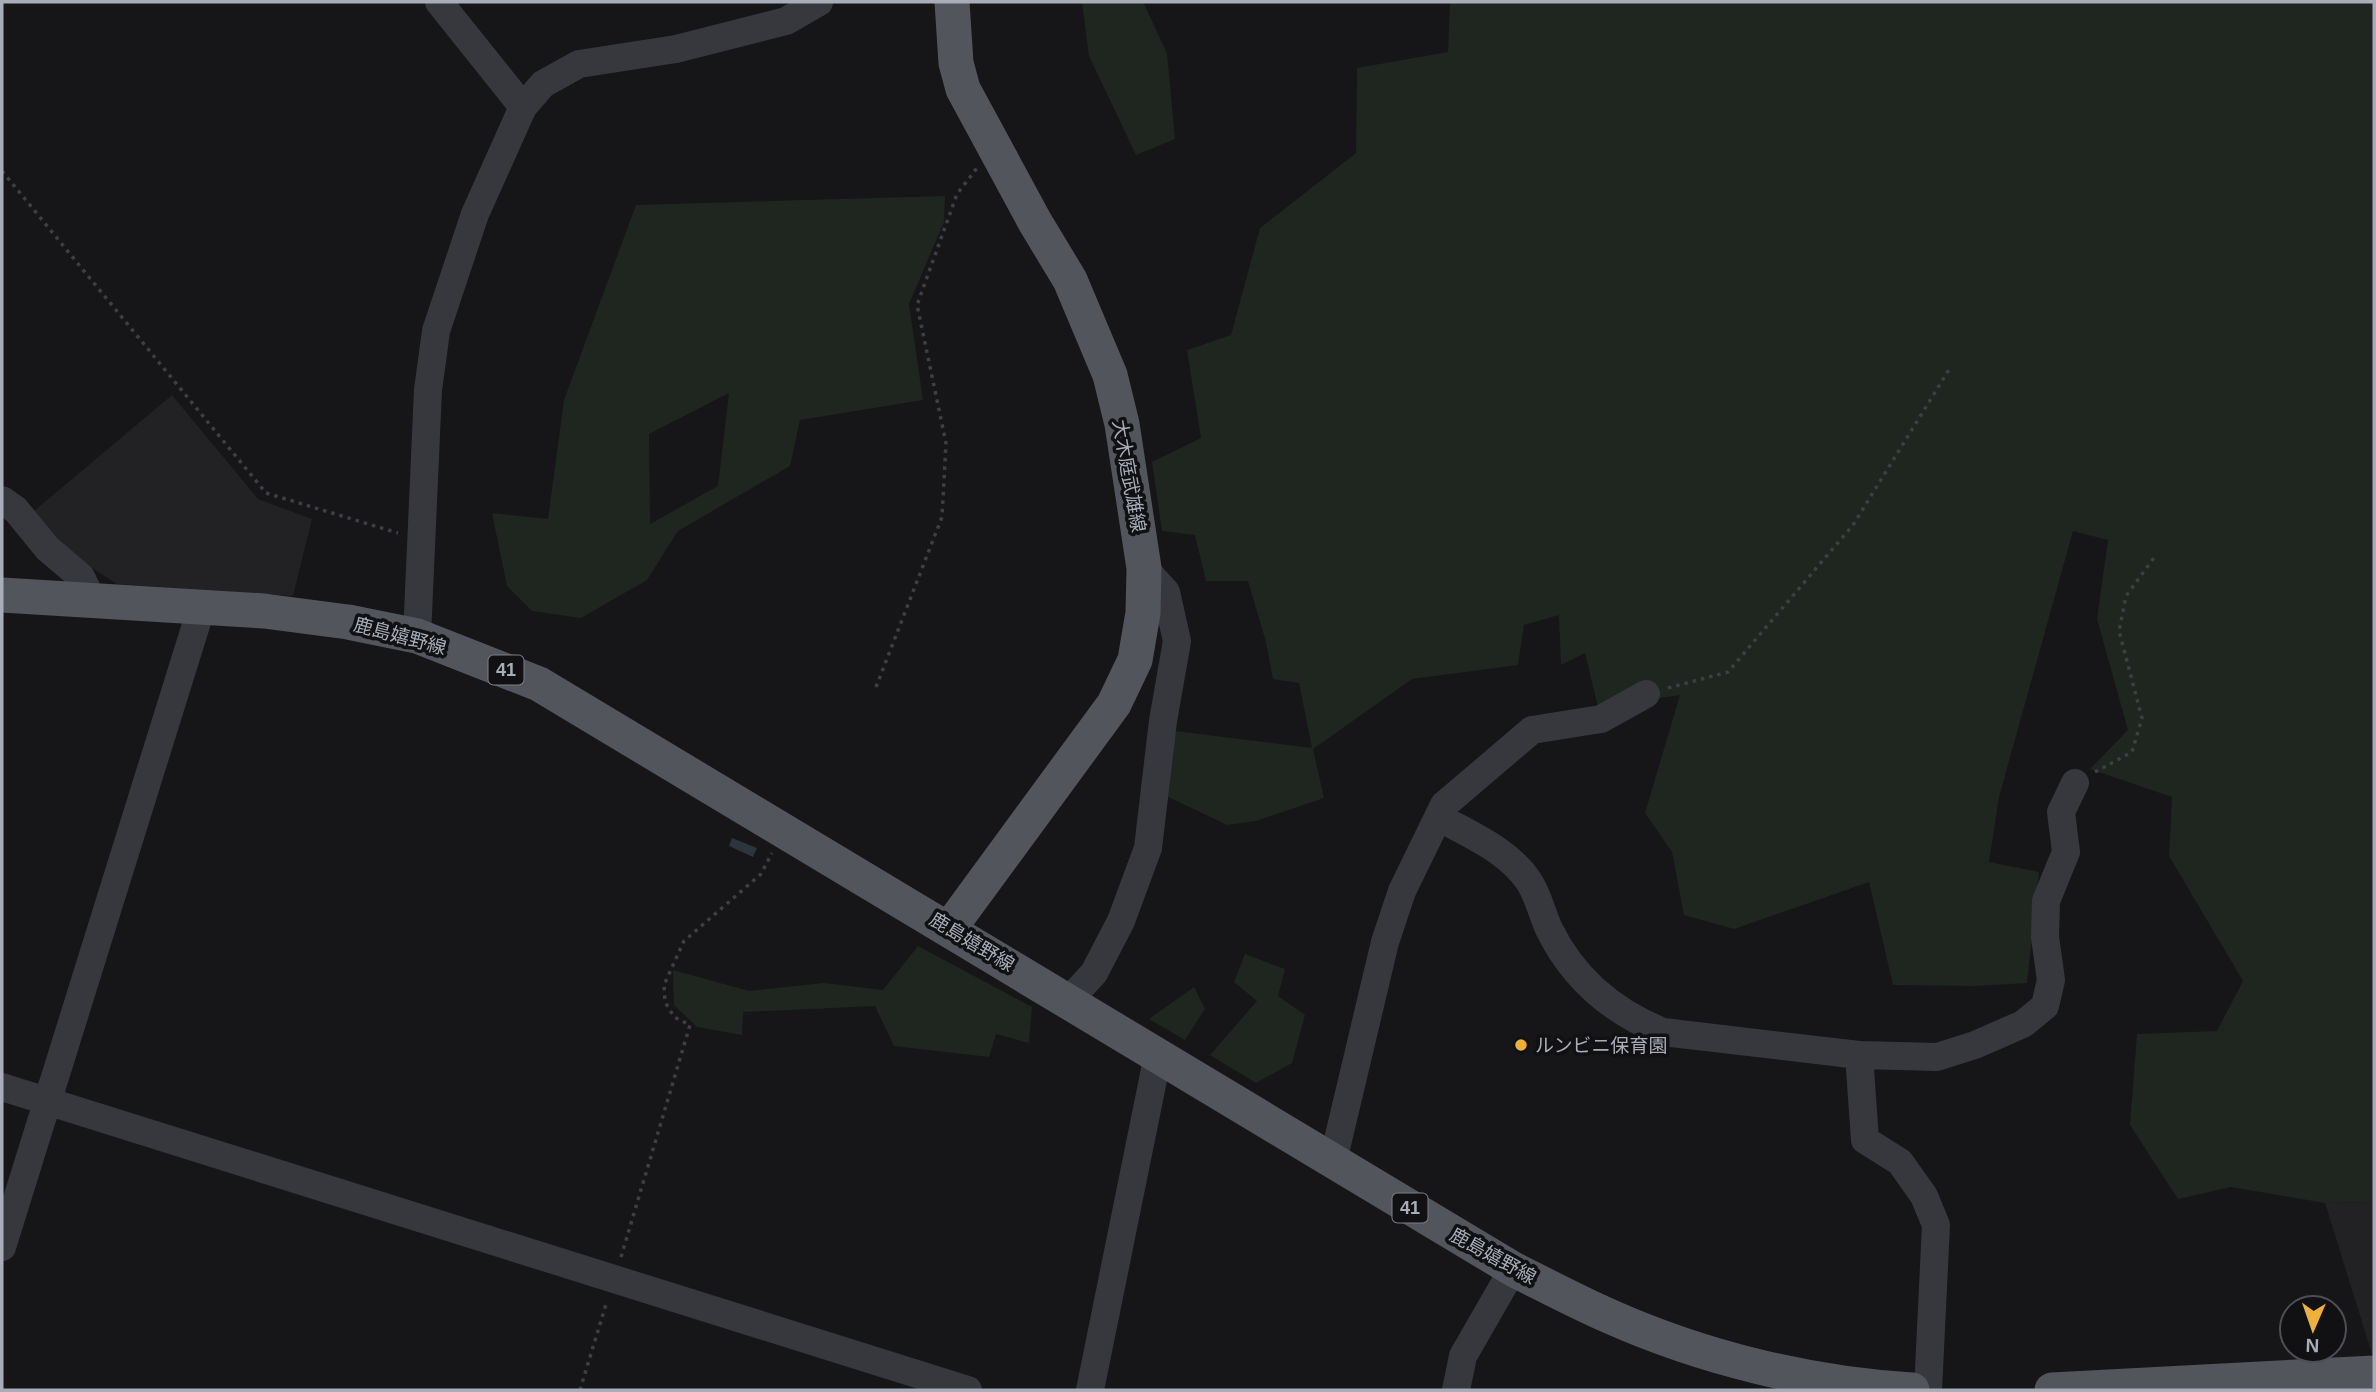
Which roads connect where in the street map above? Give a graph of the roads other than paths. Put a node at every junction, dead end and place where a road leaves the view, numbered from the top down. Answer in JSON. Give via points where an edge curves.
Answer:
{"nodes":[{"id":1,"x":439,"y":2,"type":"edge"},
{"id":2,"x":819,"y":2,"type":"edge"},
{"id":3,"x":952,"y":2,"type":"edge"},
{"id":4,"x":523,"y":107,"type":"junction"},
{"id":5,"x":2,"y":500,"type":"edge"},
{"id":6,"x":1144,"y":568,"type":"junction"},
{"id":7,"x":2,"y":595,"type":"edge"},
{"id":8,"x":93,"y":602,"type":"junction"},
{"id":9,"x":201,"y":609,"type":"junction"},
{"id":10,"x":417,"y":636,"type":"junction"},
{"id":11,"x":1646,"y":694,"type":"road end"},
{"id":12,"x":2074,"y":783,"type":"road end"},
{"id":13,"x":1440,"y":818,"type":"junction"},
{"id":14,"x":949,"y":929,"type":"junction"},
{"id":15,"x":1069,"y":1000,"type":"junction"},
{"id":16,"x":1158,"y":1055,"type":"junction"},
{"id":17,"x":1859,"y":1055,"type":"junction"},
{"id":18,"x":2,"y":1087,"type":"edge"},
{"id":19,"x":47,"y":1101,"type":"junction"},
{"id":20,"x":1334,"y":1161,"type":"junction"},
{"id":21,"x":2,"y":1247,"type":"edge"},
{"id":22,"x":1513,"y":1269,"type":"junction"},
{"id":23,"x":2374,"y":1373,"type":"edge"},
{"id":24,"x":968,"y":1390,"type":"edge"},
{"id":25,"x":1090,"y":1390,"type":"edge"},
{"id":26,"x":1455,"y":1390,"type":"edge"},
{"id":27,"x":1912,"y":1390,"type":"edge"},
{"id":28,"x":1928,"y":1390,"type":"edge"},
{"id":29,"x":2069,"y":1390,"type":"edge"}],
"edges":[{"from":1,"to":4,"type":"street"},
{"from":2,"to":4,"type":"street","via":[[786,20],[677,49],[579,64],[543,84]]},
{"from":3,"to":6,"type":"main road","name":"大木庭武雄線","via":[[962,89],[1070,280],[1110,374]]},
{"from":4,"to":10,"type":"street","via":[[475,214],[436,331],[428,390]]},
{"from":5,"to":8,"type":"street","via":[[81,577]]},
{"from":6,"to":14,"type":"main road","name":"大木庭武雄線","via":[[1135,660],[1114,704]]},
{"from":6,"to":15,"type":"street","via":[[1166,592],[1177,641],[1148,848],[1121,921],[1094,973]]},
{"from":7,"to":8,"type":"main road","name":"鹿島嬉野線","number":"41"},
{"from":8,"to":9,"type":"main road","name":"鹿島嬉野線","number":"41"},
{"from":9,"to":10,"type":"main road","name":"鹿島嬉野線","number":"41","via":[[264,611]]},
{"from":9,"to":19,"type":"street"},
{"from":10,"to":14,"type":"main road","name":"鹿島嬉野線","number":"41","via":[[539,684]]},
{"from":11,"to":13,"type":"street","via":[[1601,719],[1532,730],[1444,805]]},
{"from":12,"to":17,"type":"street","via":[[2061,811],[2066,852],[2046,901],[2051,980],[2045,1006],[2023,1024],[1937,1057]]},
{"from":13,"to":17,"type":"street","via":[[1500,852],[1528,880],[1551,932],[1581,980],[1637,1021],[1663,1032]]},
{"from":13,"to":20,"type":"street","via":[[1402,891],[1385,942]]},
{"from":14,"to":15,"type":"main road","name":"鹿島嬉野線","number":"41"},
{"from":15,"to":16,"type":"main road","name":"鹿島嬉野線","number":"41"},
{"from":16,"to":20,"type":"main road","name":"鹿島嬉野線","number":"41"},
{"from":16,"to":25,"type":"street"},
{"from":17,"to":28,"type":"street","via":[[1865,1140],[1900,1162],[1924,1196],[1936,1225]]},
{"from":18,"to":19,"type":"street"},
{"from":19,"to":21,"type":"street"},
{"from":19,"to":24,"type":"street"},
{"from":20,"to":22,"type":"main road","name":"鹿島嬉野線","number":"41"},
{"from":22,"to":26,"type":"street","via":[[1463,1356]]},
{"from":22,"to":27,"type":"main road","name":"鹿島嬉野線","number":"41","via":[[1611,1317],[1687,1345],[1787,1374]]},
{"from":23,"to":29,"type":"main road"}]}
